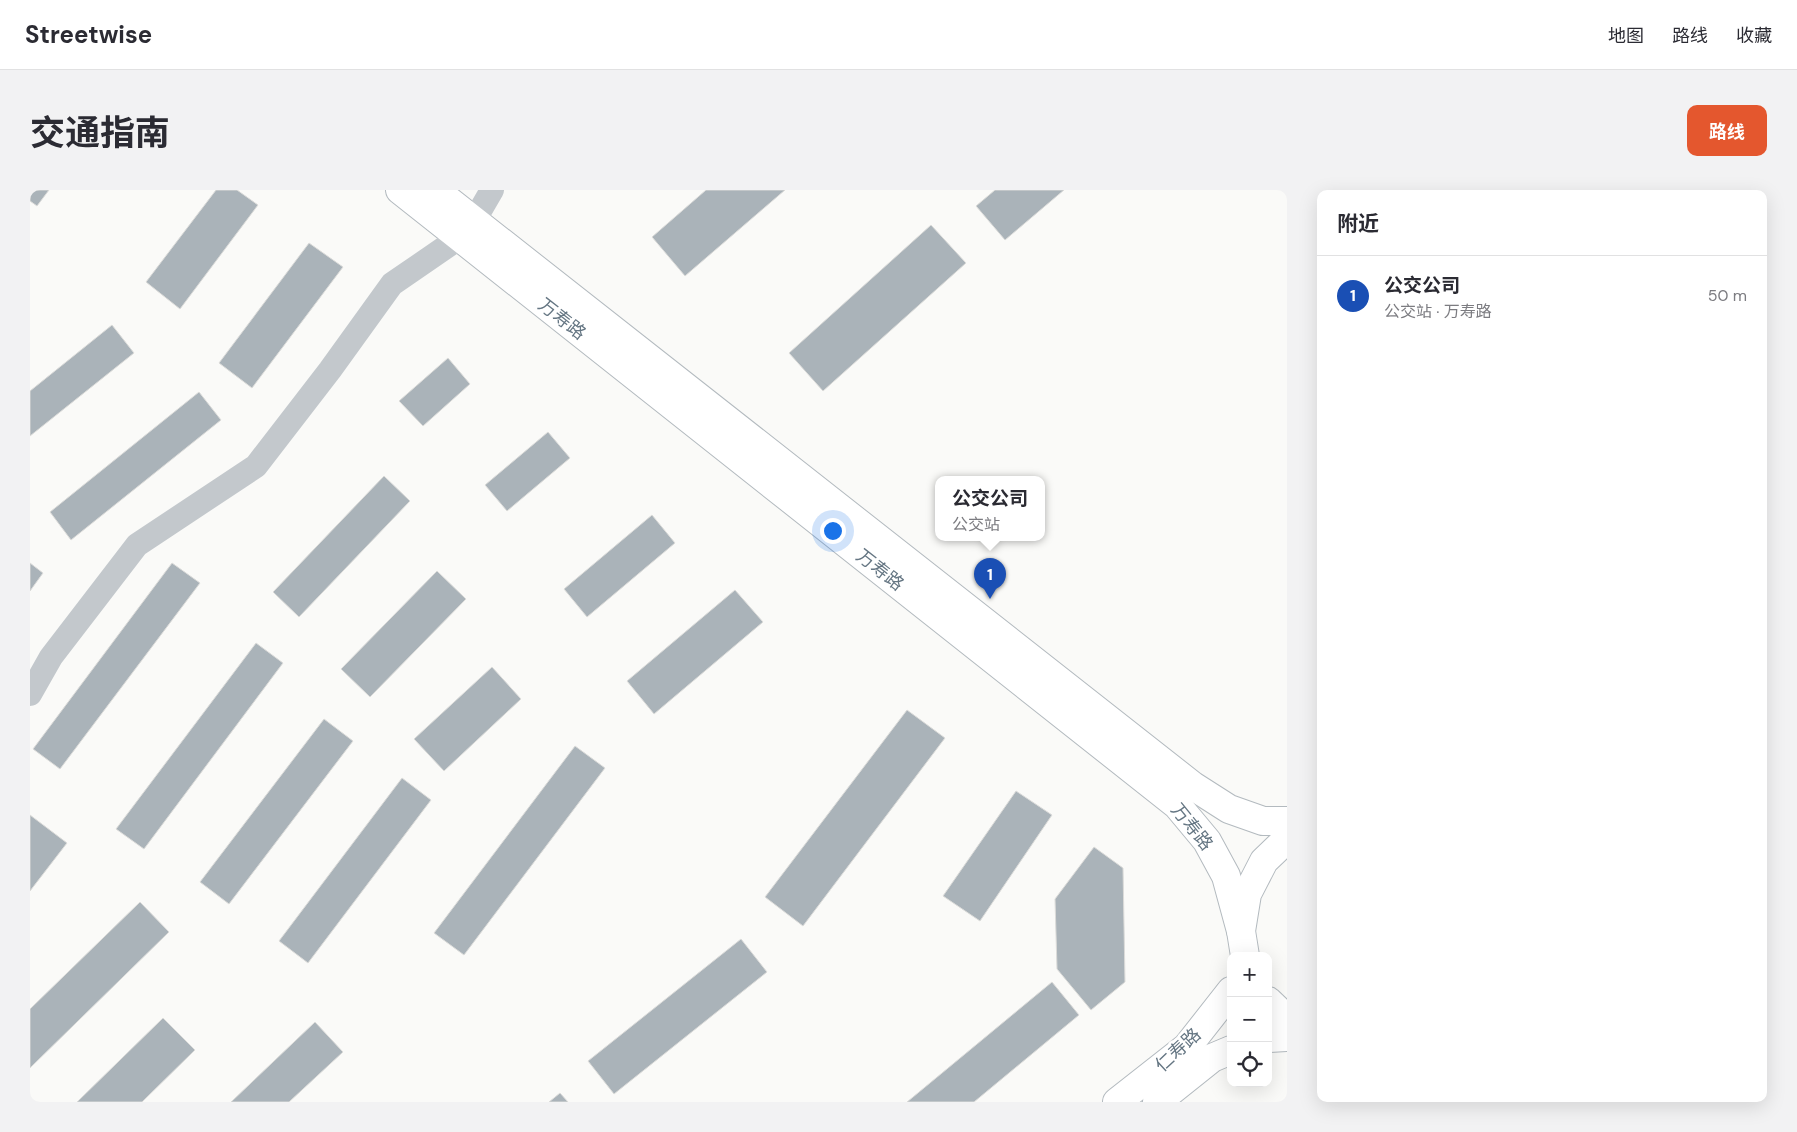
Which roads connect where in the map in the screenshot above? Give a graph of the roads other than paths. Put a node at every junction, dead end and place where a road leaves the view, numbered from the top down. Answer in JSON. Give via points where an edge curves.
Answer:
{"nodes":[{"id":1,"x":400,"y":190,"type":"edge"},
{"id":2,"x":435,"y":190,"type":"edge"},
{"id":3,"x":492,"y":190,"type":"edge"},
{"id":4,"x":466,"y":230,"type":"junction"},
{"id":5,"x":30,"y":694,"type":"edge"},
{"id":6,"x":1287,"y":821,"type":"edge"},
{"id":7,"x":1287,"y":839,"type":"edge"},
{"id":8,"x":1243,"y":943,"type":"edge"},
{"id":9,"x":1227,"y":996,"type":"edge"},
{"id":10,"x":1272,"y":1005,"type":"edge"},
{"id":11,"x":1287,"y":1019,"type":"edge"},
{"id":12,"x":1287,"y":1037,"type":"edge"},
{"id":13,"x":1272,"y":1038,"type":"edge"},
{"id":14,"x":1227,"y":1052,"type":"edge"},
{"id":15,"x":1117,"y":1102,"type":"edge"},
{"id":16,"x":1157,"y":1102,"type":"edge"}],
"edges":[{"from":1,"to":4,"type":"main road","name":"万寿路"},
{"from":2,"to":4,"type":"main road","name":"万寿路"},
{"from":3,"to":4,"type":"street"},
{"from":4,"to":5,"type":"street","via":[[392,284],[256,466],[137,545],[52,657]]},
{"from":4,"to":6,"type":"main road","name":"万寿路","via":[[1193,786],[1229,809],[1264,821]]},
{"from":4,"to":8,"type":"main road","name":"万寿路","via":[[1177,805],[1207,841],[1226,876]]},
{"from":7,"to":8,"type":"main road","via":[[1264,861],[1247,894]]},
{"from":9,"to":15,"type":"main road","name":"仁寿路","via":[[1187,1047]]},
{"from":10,"to":11,"type":"main road"},
{"from":12,"to":13,"type":"main road"},
{"from":14,"to":16,"type":"main road","name":"仁寿路","via":[[1212,1058]]}]}
